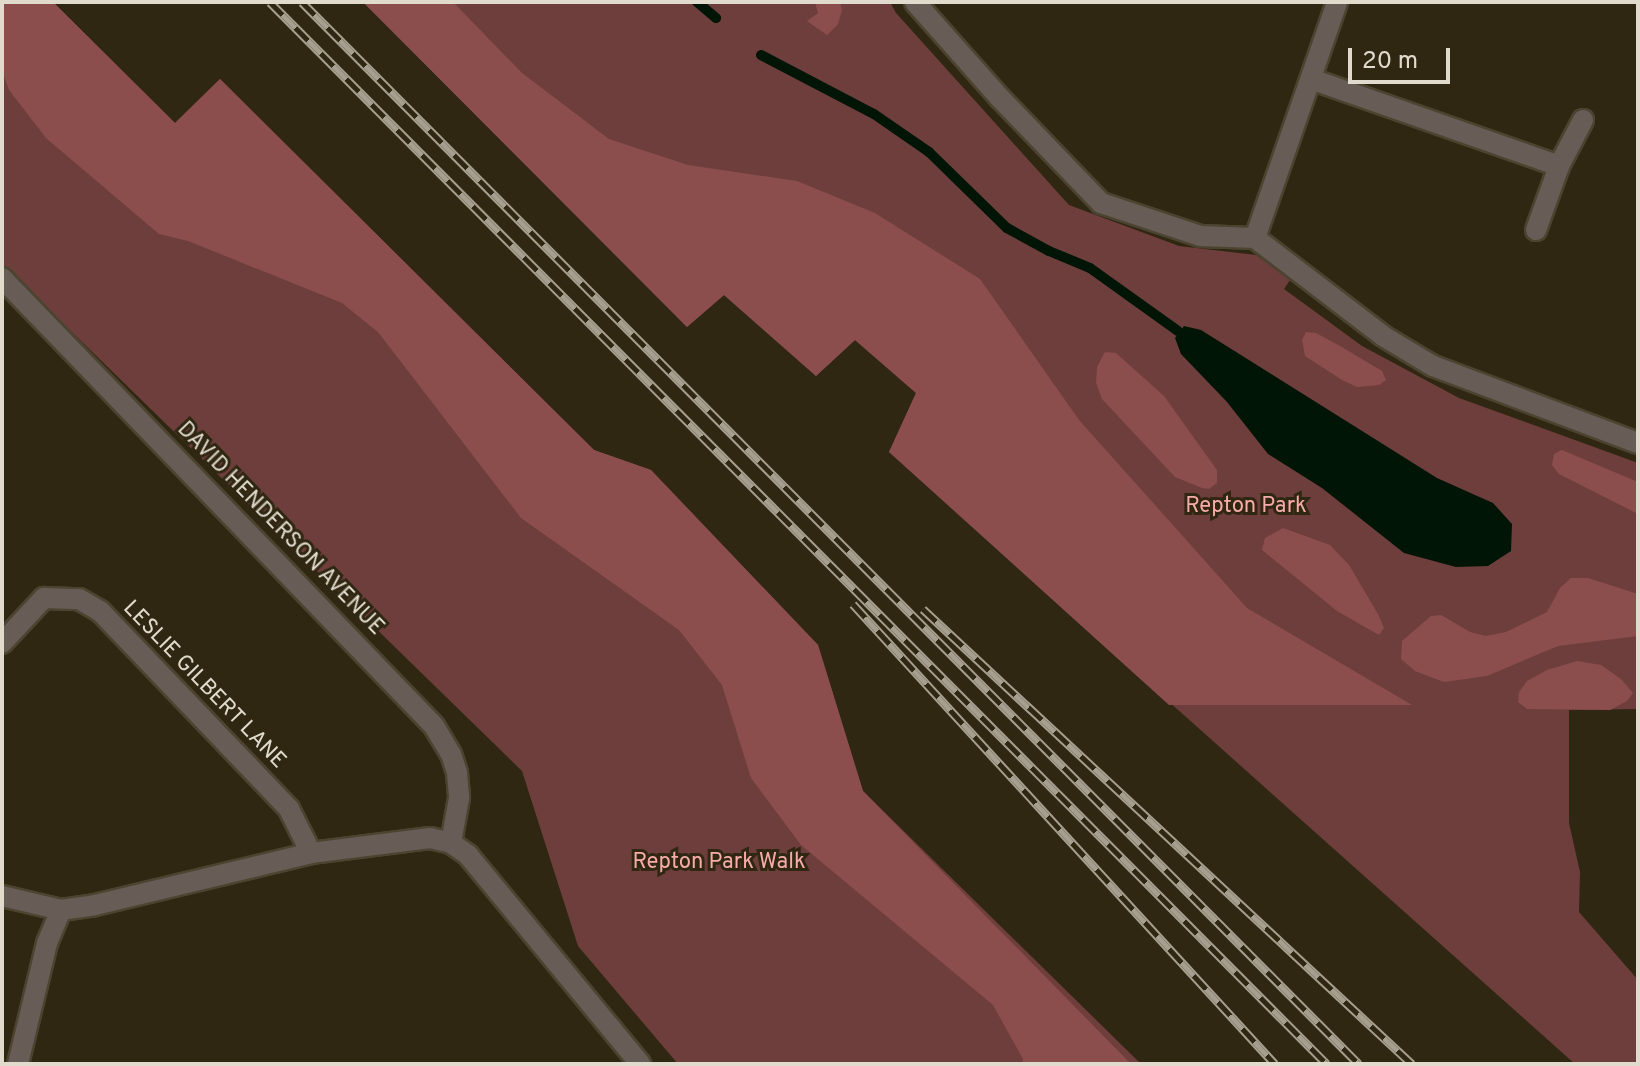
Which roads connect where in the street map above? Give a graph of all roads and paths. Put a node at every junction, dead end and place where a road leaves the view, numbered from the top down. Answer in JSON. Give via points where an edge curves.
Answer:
{"nodes":[{"id":1,"x":915,"y":2,"type":"edge"},
{"id":2,"x":1337,"y":2,"type":"edge"},
{"id":3,"x":1311,"y":79,"type":"junction"},
{"id":4,"x":1583,"y":120,"type":"dead end"},
{"id":5,"x":1559,"y":166,"type":"junction"},
{"id":6,"x":1536,"y":230,"type":"dead end"},
{"id":7,"x":1255,"y":238,"type":"junction"},
{"id":8,"x":2,"y":278,"type":"edge"},
{"id":9,"x":10,"y":299,"type":"edge"},
{"id":10,"x":1638,"y":443,"type":"edge"},
{"id":11,"x":2,"y":643,"type":"edge"},
{"id":12,"x":451,"y":843,"type":"junction"},
{"id":13,"x":311,"y":853,"type":"junction"},
{"id":14,"x":2,"y":896,"type":"edge"},
{"id":15,"x":61,"y":910,"type":"junction"},
{"id":16,"x":18,"y":1064,"type":"edge"},
{"id":17,"x":640,"y":1064,"type":"edge"}],
"edges":[{"from":1,"to":7,"type":"street","via":[[1101,203],[1200,236]]},
{"from":2,"to":3,"type":"street"},
{"from":3,"to":5,"type":"street"},
{"from":3,"to":7,"type":"street"},
{"from":4,"to":5,"type":"street"},
{"from":5,"to":6,"type":"street"},
{"from":7,"to":10,"type":"street","via":[[1364,322],[1433,366]]},
{"from":8,"to":9,"type":"street","name":"DAVID HENDERSON AVENUE"},
{"from":9,"to":12,"type":"street","name":"DAVID HENDERSON AVENUE","via":[[434,726],[457,773],[459,798]]},
{"from":11,"to":13,"type":"street","name":"LESLIE GILBERT LANE","via":[[44,598],[79,599],[100,611],[289,809]]},
{"from":12,"to":13,"type":"street","via":[[418,838]]},
{"from":12,"to":17,"type":"street","via":[[468,855]]},
{"from":13,"to":15,"type":"street","via":[[115,903]]},
{"from":14,"to":15,"type":"street"},
{"from":15,"to":16,"type":"street","via":[[47,943]]}]}
